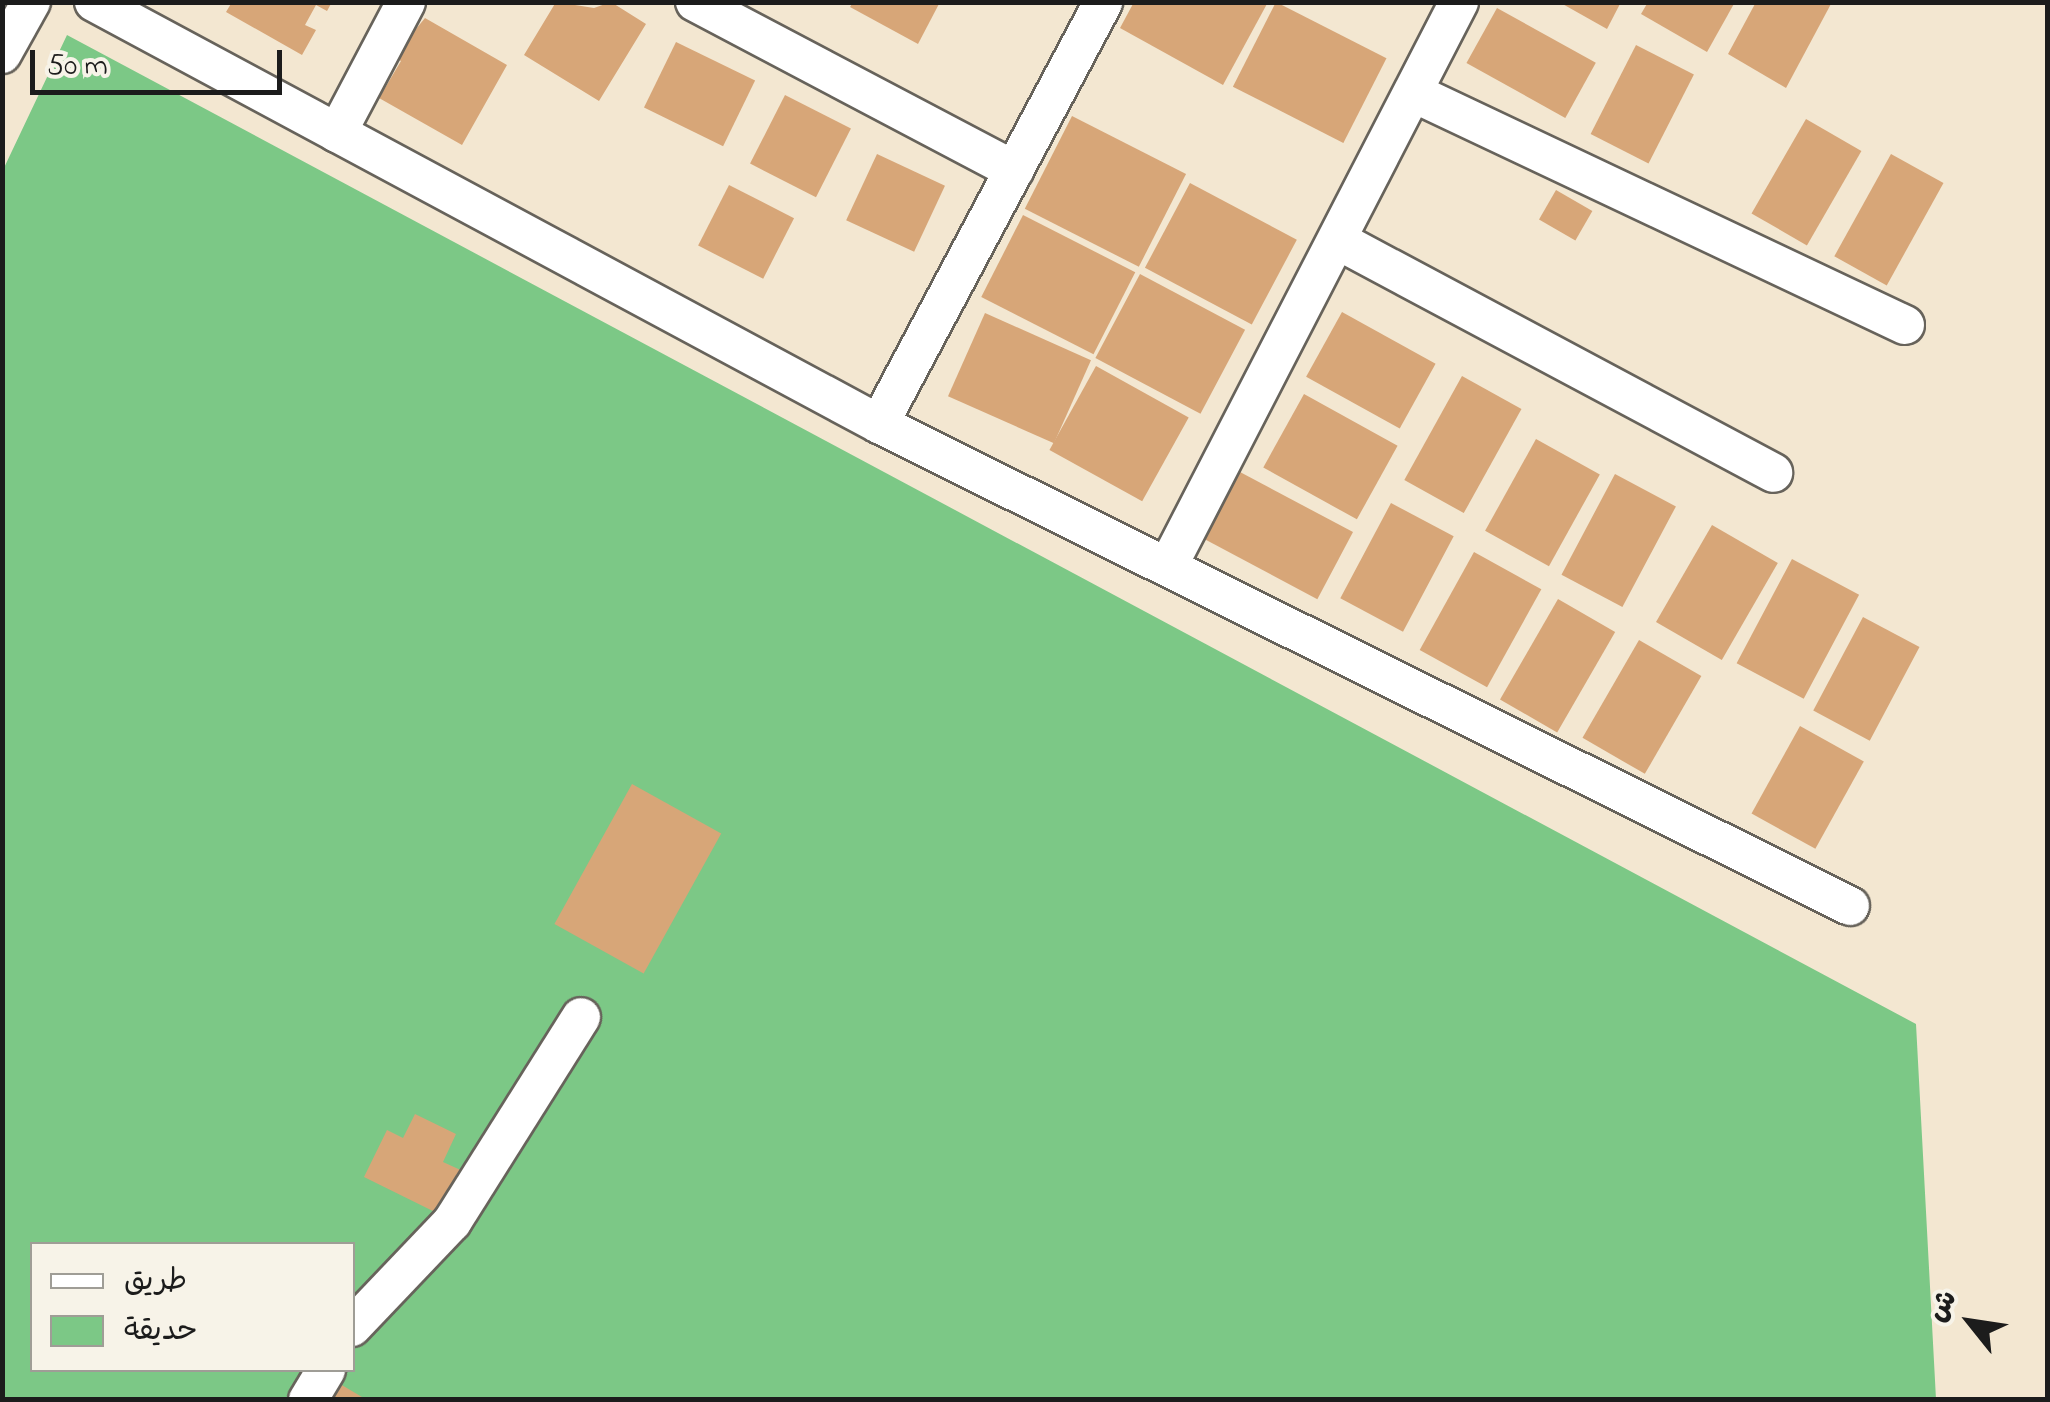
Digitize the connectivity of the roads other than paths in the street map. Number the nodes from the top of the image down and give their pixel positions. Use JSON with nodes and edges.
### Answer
{"nodes":[{"id":1,"x":31,"y":2,"type":"edge"},
{"id":2,"x":94,"y":2,"type":"edge"},
{"id":3,"x":406,"y":2,"type":"edge"},
{"id":4,"x":695,"y":2,"type":"edge"},
{"id":5,"x":1103,"y":2,"type":"edge"},
{"id":6,"x":1459,"y":2,"type":"edge"},
{"id":7,"x":2,"y":54,"type":"edge"},
{"id":8,"x":1414,"y":93,"type":"junction"},
{"id":9,"x":337,"y":132,"type":"junction"},
{"id":10,"x":1014,"y":170,"type":"junction"},
{"id":11,"x":1341,"y":242,"type":"junction"},
{"id":12,"x":1906,"y":325,"type":"dead end"},
{"id":13,"x":879,"y":424,"type":"junction"},
{"id":14,"x":1773,"y":473,"type":"dead end"},
{"id":15,"x":1168,"y":566,"type":"junction"},
{"id":16,"x":1850,"y":906,"type":"dead end"},
{"id":17,"x":581,"y":1018,"type":"dead end"},
{"id":18,"x":355,"y":1324,"type":"edge"},
{"id":19,"x":325,"y":1372,"type":"edge"},
{"id":20,"x":308,"y":1400,"type":"edge"}],
"edges":[{"from":1,"to":7,"type":"street"},
{"from":2,"to":9,"type":"street"},
{"from":3,"to":9,"type":"street"},
{"from":4,"to":10,"type":"street"},
{"from":5,"to":10,"type":"street"},
{"from":6,"to":8,"type":"street"},
{"from":8,"to":11,"type":"street"},
{"from":8,"to":12,"type":"street"},
{"from":9,"to":13,"type":"street"},
{"from":10,"to":13,"type":"street"},
{"from":11,"to":14,"type":"street"},
{"from":11,"to":15,"type":"street"},
{"from":13,"to":15,"type":"street"},
{"from":15,"to":16,"type":"street"},
{"from":17,"to":18,"type":"street"},
{"from":19,"to":20,"type":"street"}]}
